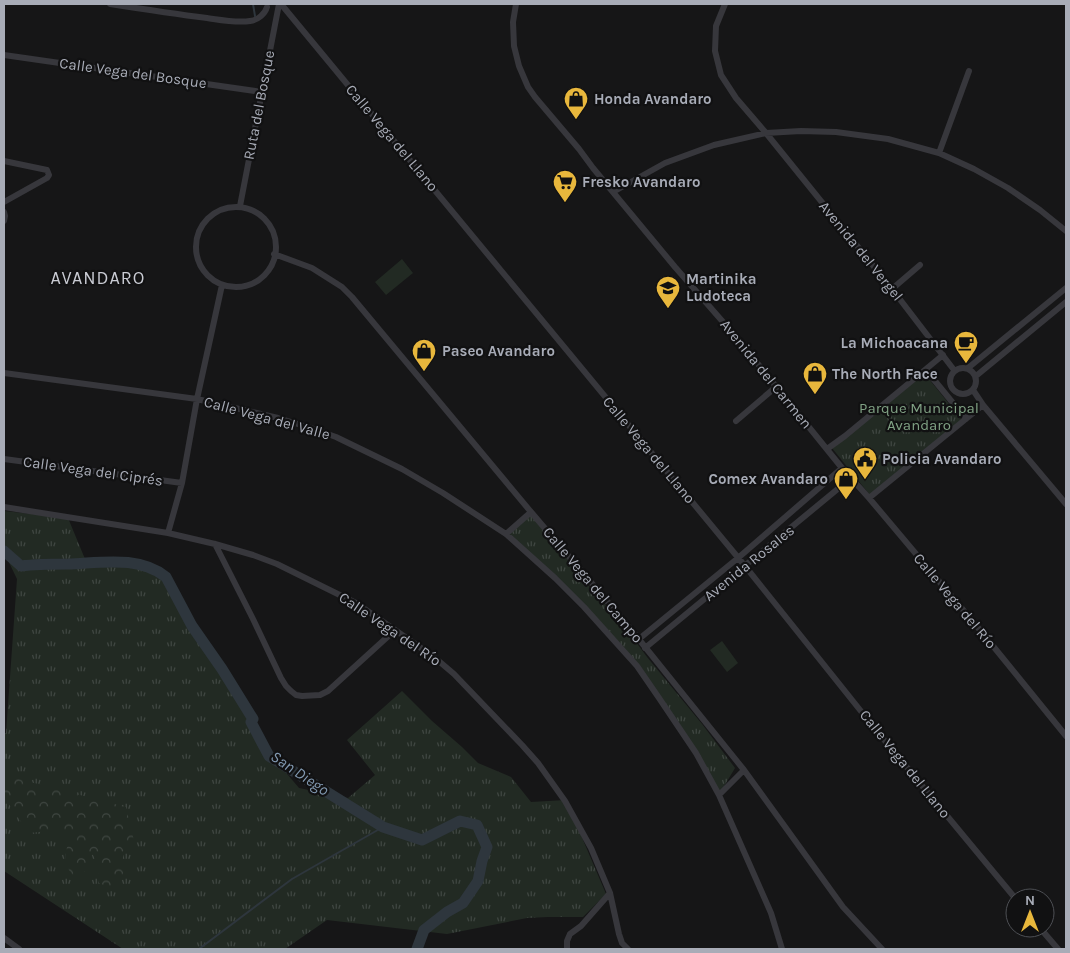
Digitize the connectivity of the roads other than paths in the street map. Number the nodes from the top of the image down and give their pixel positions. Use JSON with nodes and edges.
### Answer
{"nodes":[{"id":1,"x":110,"y":4,"type":"edge"},
{"id":2,"x":280,"y":4,"type":"edge"},
{"id":3,"x":516,"y":4,"type":"edge"},
{"id":4,"x":725,"y":4,"type":"edge"},
{"id":5,"x":267,"y":7,"type":"dead end"},
{"id":6,"x":4,"y":55,"type":"edge"},
{"id":7,"x":969,"y":72,"type":"dead end"},
{"id":8,"x":262,"y":92,"type":"junction"},
{"id":9,"x":766,"y":133,"type":"junction"},
{"id":10,"x":939,"y":153,"type":"junction"},
{"id":11,"x":4,"y":161,"type":"edge"},
{"id":12,"x":613,"y":192,"type":"junction"},
{"id":13,"x":4,"y":202,"type":"edge"},
{"id":14,"x":240,"y":206,"type":"junction"},
{"id":15,"x":4,"y":212,"type":"edge"},
{"id":16,"x":4,"y":221,"type":"edge"},
{"id":17,"x":1066,"y":231,"type":"edge"},
{"id":18,"x":274,"y":254,"type":"junction"},
{"id":19,"x":920,"y":265,"type":"dead end"},
{"id":20,"x":222,"y":285,"type":"junction"},
{"id":21,"x":1066,"y":288,"type":"edge"},
{"id":22,"x":892,"y":289,"type":"junction"},
{"id":23,"x":1066,"y":302,"type":"edge"},
{"id":24,"x":1031,"y":318,"type":"junction"},
{"id":25,"x":1037,"y":325,"type":"junction"},
{"id":26,"x":943,"y":355,"type":"junction"},
{"id":27,"x":968,"y":368,"type":"junction"},
{"id":28,"x":926,"y":370,"type":"junction"},
{"id":29,"x":954,"y":370,"type":"junction"},
{"id":30,"x":4,"y":373,"type":"edge"},
{"id":31,"x":976,"y":376,"type":"junction"},
{"id":32,"x":777,"y":386,"type":"junction"},
{"id":33,"x":952,"y":389,"type":"junction"},
{"id":34,"x":973,"y":390,"type":"junction"},
{"id":35,"x":947,"y":395,"type":"junction"},
{"id":36,"x":197,"y":399,"type":"junction"},
{"id":37,"x":983,"y":405,"type":"junction"},
{"id":38,"x":966,"y":419,"type":"junction"},
{"id":39,"x":736,"y":421,"type":"dead end"},
{"id":40,"x":827,"y":449,"type":"junction"},
{"id":41,"x":4,"y":459,"type":"edge"},
{"id":42,"x":842,"y":468,"type":"junction"},
{"id":43,"x":852,"y":478,"type":"junction"},
{"id":44,"x":182,"y":483,"type":"junction"},
{"id":45,"x":869,"y":498,"type":"junction"},
{"id":46,"x":1066,"y":504,"type":"edge"},
{"id":47,"x":4,"y":507,"type":"edge"},
{"id":48,"x":531,"y":512,"type":"junction"},
{"id":49,"x":168,"y":533,"type":"junction"},
{"id":50,"x":506,"y":534,"type":"junction"},
{"id":51,"x":215,"y":544,"type":"junction"},
{"id":52,"x":738,"y":558,"type":"junction"},
{"id":53,"x":745,"y":566,"type":"junction"},
{"id":54,"x":395,"y":630,"type":"junction"},
{"id":55,"x":639,"y":639,"type":"junction"},
{"id":56,"x":646,"y":648,"type":"junction"},
{"id":57,"x":1066,"y":736,"type":"edge"},
{"id":58,"x":744,"y":770,"type":"junction"},
{"id":59,"x":719,"y":795,"type":"junction"},
{"id":60,"x":1007,"y":888,"type":"edge"},
{"id":61,"x":610,"y":893,"type":"junction"},
{"id":62,"x":4,"y":938,"type":"edge"},
{"id":63,"x":1049,"y":938,"type":"edge"},
{"id":64,"x":19,"y":949,"type":"edge"},
{"id":65,"x":567,"y":949,"type":"edge"},
{"id":66,"x":628,"y":949,"type":"edge"},
{"id":67,"x":782,"y":949,"type":"edge"},
{"id":68,"x":882,"y":949,"type":"edge"},
{"id":69,"x":1058,"y":949,"type":"edge"}],
"edges":[{"from":1,"to":5,"type":"street"},
{"from":2,"to":8,"type":"street","name":"Ruta del Bosque"},
{"from":2,"to":52,"type":"street","name":"Calle Vega del Llano"},
{"from":3,"to":12,"type":"street","name":"Avenida del Carmen"},
{"from":4,"to":9,"type":"street","name":"Avenida del Vergel"},
{"from":6,"to":8,"type":"street","name":"Calle Vega del Bosque"},
{"from":7,"to":10,"type":"street"},
{"from":8,"to":14,"type":"street","name":"Ruta del Bosque"},
{"from":9,"to":10,"type":"street"},
{"from":9,"to":12,"type":"street"},
{"from":9,"to":22,"type":"street","name":"Avenida del Vergel"},
{"from":10,"to":17,"type":"street"},
{"from":11,"to":13,"type":"street"},
{"from":12,"to":32,"type":"street","name":"Avenida del Carmen"},
{"from":14,"to":18,"type":"street"},
{"from":14,"to":20,"type":"street"},
{"from":15,"to":16,"type":"street"},
{"from":18,"to":20,"type":"street"},
{"from":18,"to":48,"type":"street","name":"Calle Vega del Campo"},
{"from":19,"to":22,"type":"street"},
{"from":20,"to":36,"type":"street"},
{"from":21,"to":24,"type":"street"},
{"from":22,"to":26,"type":"street","name":"Avenida del Vergel"},
{"from":23,"to":25,"type":"street"},
{"from":24,"to":25,"type":"street"},
{"from":24,"to":27,"type":"street"},
{"from":25,"to":31,"type":"street"},
{"from":26,"to":28,"type":"street"},
{"from":26,"to":29,"type":"street","name":"Avenida del Vergel"},
{"from":27,"to":29,"type":"street"},
{"from":27,"to":31,"type":"street"},
{"from":28,"to":35,"type":"street"},
{"from":28,"to":40,"type":"street"},
{"from":29,"to":33,"type":"street"},
{"from":30,"to":36,"type":"street","name":"Calle Vega del Valle"},
{"from":31,"to":34,"type":"street"},
{"from":32,"to":39,"type":"street"},
{"from":32,"to":40,"type":"street","name":"Avenida del Carmen"},
{"from":33,"to":34,"type":"street"},
{"from":33,"to":35,"type":"street"},
{"from":34,"to":37,"type":"street"},
{"from":35,"to":38,"type":"street"},
{"from":36,"to":44,"type":"street"},
{"from":36,"to":50,"type":"street","name":"Calle Vega del Valle"},
{"from":37,"to":38,"type":"street"},
{"from":37,"to":46,"type":"street"},
{"from":38,"to":45,"type":"street"},
{"from":40,"to":42,"type":"street","name":"Avenida del Carmen"},
{"from":41,"to":44,"type":"street","name":"Calle Vega del Ciprés"},
{"from":42,"to":43,"type":"street","name":"Calle Vega del Río"},
{"from":42,"to":52,"type":"street","name":"Avenida Rosales"},
{"from":43,"to":45,"type":"street","name":"Calle Vega del Río"},
{"from":43,"to":53,"type":"street","name":"Avenida Rosales"},
{"from":44,"to":49,"type":"street"},
{"from":45,"to":57,"type":"street","name":"Calle Vega del Río"},
{"from":47,"to":49,"type":"street","name":"Calle Vega del Río"},
{"from":48,"to":50,"type":"street"},
{"from":48,"to":55,"type":"street","name":"Calle Vega del Campo"},
{"from":49,"to":51,"type":"street","name":"Calle Vega del Río"},
{"from":50,"to":59,"type":"street","name":"Calle Vega del Campo"},
{"from":51,"to":54,"type":"street","name":"Calle Vega del Río"},
{"from":51,"to":54,"type":"street"},
{"from":52,"to":53,"type":"street","name":"Calle Vega del Llano"},
{"from":52,"to":55,"type":"street","name":"Avenida Rosales"},
{"from":53,"to":56,"type":"street","name":"Avenida Rosales"},
{"from":53,"to":60,"type":"street","name":"Calle Vega del Llano"},
{"from":54,"to":61,"type":"street","name":"Calle Vega del Río"},
{"from":55,"to":56,"type":"street","name":"Calle Vega del Campo"},
{"from":56,"to":58,"type":"street","name":"Calle Vega del Campo"},
{"from":58,"to":59,"type":"street"},
{"from":58,"to":68,"type":"street","name":"Calle Vega del Campo"},
{"from":59,"to":67,"type":"street"},
{"from":61,"to":65,"type":"street"},
{"from":61,"to":66,"type":"street","name":"Calle Vega del Río"},
{"from":62,"to":64,"type":"street"},
{"from":63,"to":69,"type":"street"}]}
